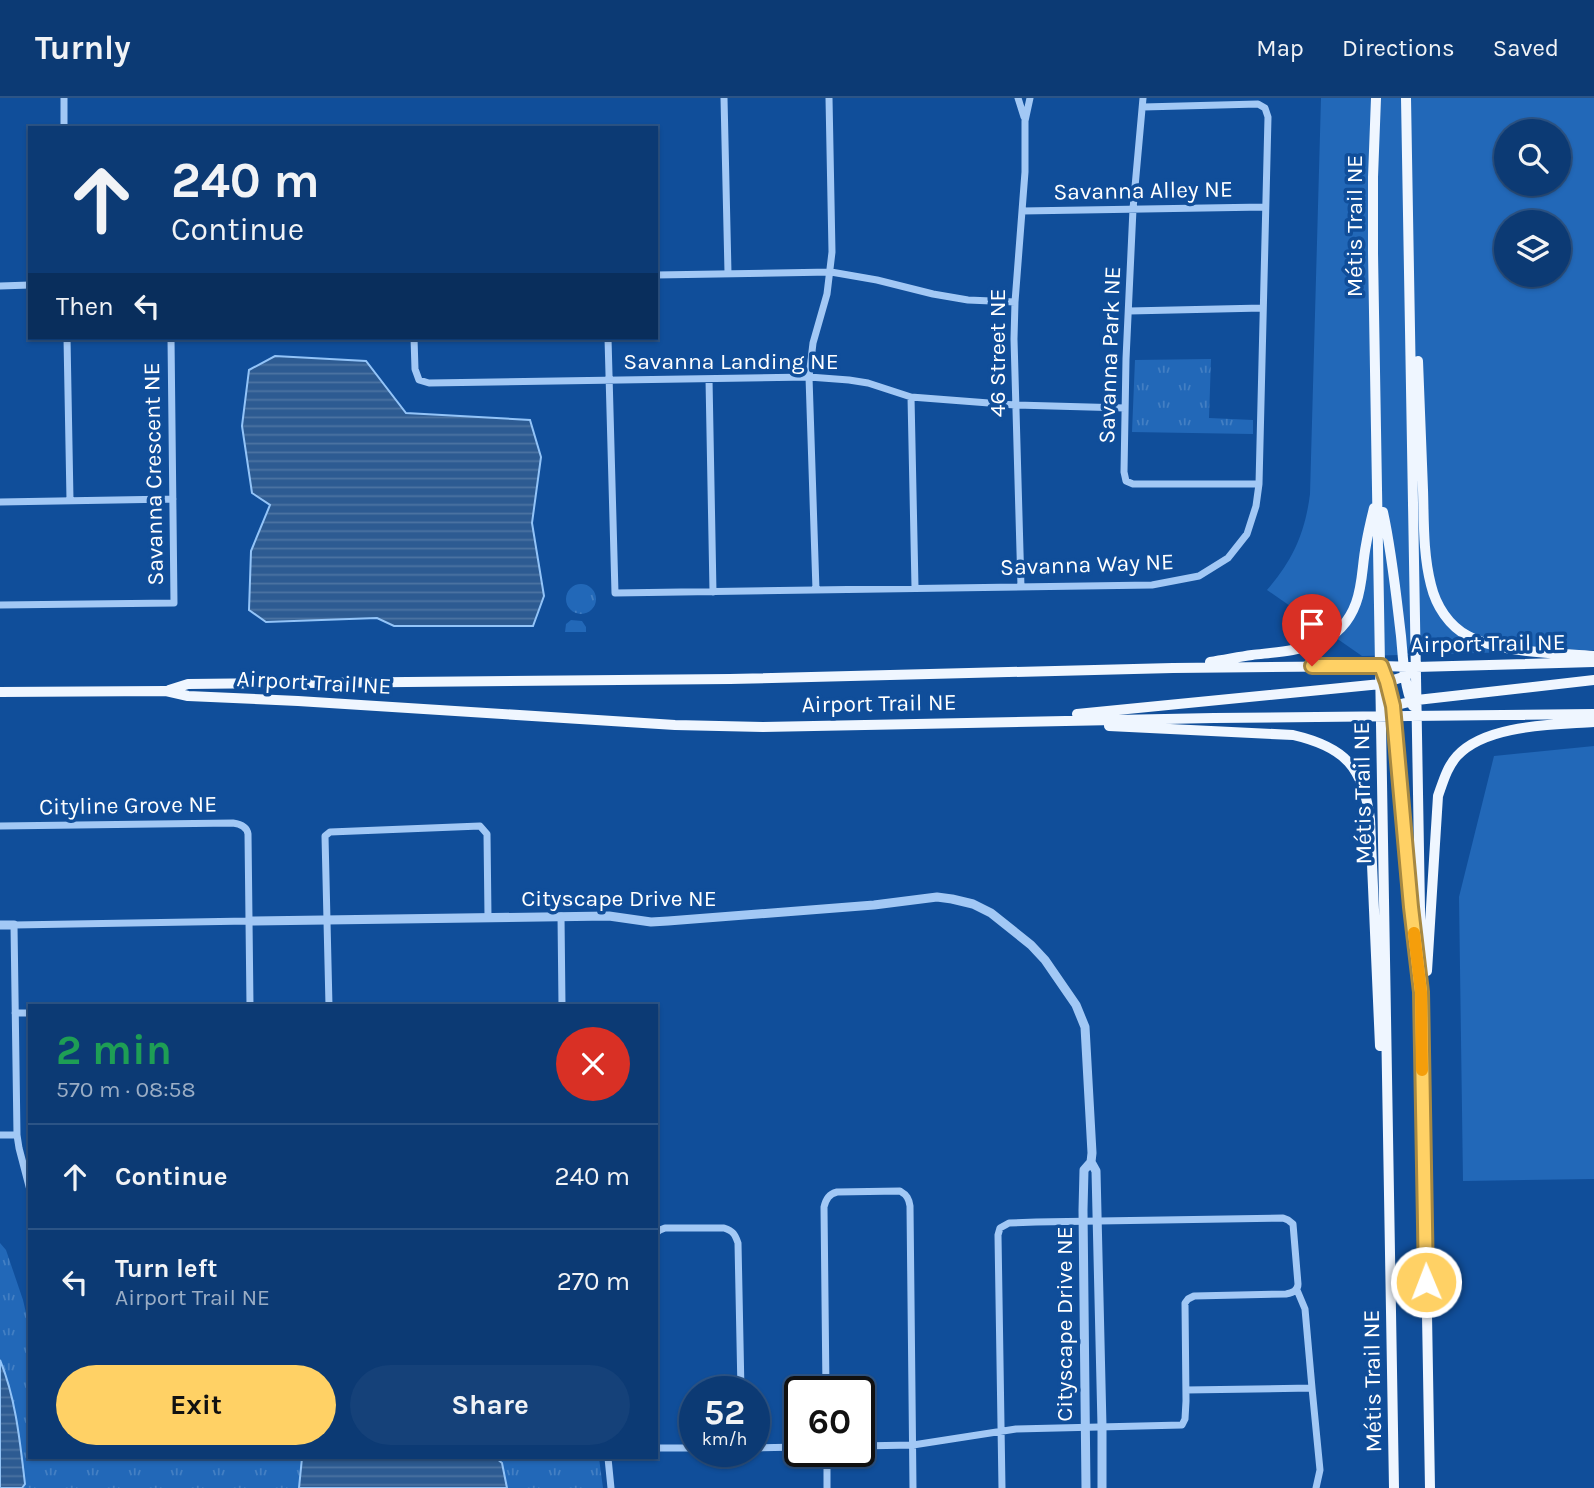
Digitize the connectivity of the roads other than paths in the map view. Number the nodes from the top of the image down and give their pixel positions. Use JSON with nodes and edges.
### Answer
{"nodes":[{"id":1,"x":64,"y":98,"type":"edge"},
{"id":2,"x":724,"y":98,"type":"edge"},
{"id":3,"x":829,"y":98,"type":"edge"},
{"id":4,"x":1018,"y":98,"type":"edge"},
{"id":5,"x":1030,"y":98,"type":"edge"},
{"id":6,"x":1376,"y":98,"type":"edge"},
{"id":7,"x":1406,"y":98,"type":"edge"},
{"id":8,"x":1143,"y":102,"type":"edge"},
{"id":9,"x":1025,"y":121,"type":"junction"},
{"id":10,"x":64,"y":126,"type":"edge"},
{"id":11,"x":1265,"y":207,"type":"junction"},
{"id":12,"x":1133,"y":209,"type":"junction"},
{"id":13,"x":1022,"y":211,"type":"junction"},
{"id":14,"x":1409,"y":246,"type":"junction"},
{"id":15,"x":831,"y":272,"type":"junction"},
{"id":16,"x":728,"y":273,"type":"junction"},
{"id":17,"x":658,"y":275,"type":"edge"},
{"id":18,"x":28,"y":285,"type":"edge"},
{"id":19,"x":0,"y":286,"type":"edge"},
{"id":20,"x":1015,"y":302,"type":"junction"},
{"id":21,"x":1263,"y":308,"type":"junction"},
{"id":22,"x":1129,"y":311,"type":"junction"},
{"id":23,"x":66,"y":340,"type":"edge"},
{"id":24,"x":171,"y":340,"type":"edge"},
{"id":25,"x":414,"y":340,"type":"edge"},
{"id":26,"x":608,"y":340,"type":"edge"},
{"id":27,"x":809,"y":377,"type":"junction"},
{"id":28,"x":709,"y":379,"type":"junction"},
{"id":29,"x":609,"y":380,"type":"junction"},
{"id":30,"x":911,"y":397,"type":"junction"},
{"id":31,"x":1015,"y":405,"type":"junction"},
{"id":32,"x":1125,"y":408,"type":"junction"},
{"id":33,"x":1259,"y":484,"type":"junction"},
{"id":34,"x":1378,"y":488,"type":"junction"},
{"id":35,"x":70,"y":499,"type":"junction"},
{"id":36,"x":173,"y":499,"type":"junction"},
{"id":37,"x":0,"y":502,"type":"edge"},
{"id":38,"x":915,"y":587,"type":"junction"},
{"id":39,"x":1021,"y":587,"type":"junction"},
{"id":40,"x":816,"y":590,"type":"junction"},
{"id":41,"x":713,"y":592,"type":"junction"},
{"id":42,"x":0,"y":605,"type":"edge"},
{"id":43,"x":1594,"y":656,"type":"edge"},
{"id":44,"x":1594,"y":662,"type":"edge"},
{"id":45,"x":1381,"y":666,"type":"junction"},
{"id":46,"x":1173,"y":668,"type":"junction"},
{"id":47,"x":1409,"y":670,"type":"junction"},
{"id":48,"x":1594,"y":680,"type":"edge"},
{"id":49,"x":1384,"y":683,"type":"junction"},
{"id":50,"x":166,"y":691,"type":"junction"},
{"id":51,"x":0,"y":692,"type":"edge"},
{"id":52,"x":1413,"y":700,"type":"junction"},
{"id":53,"x":1394,"y":710,"type":"junction"},
{"id":54,"x":1594,"y":714,"type":"edge"},
{"id":55,"x":1382,"y":715,"type":"junction"},
{"id":56,"x":1417,"y":716,"type":"junction"},
{"id":57,"x":1001,"y":721,"type":"junction"},
{"id":58,"x":1594,"y":722,"type":"edge"},
{"id":59,"x":0,"y":826,"type":"edge"},
{"id":60,"x":561,"y":916,"type":"junction"},
{"id":61,"x":488,"y":917,"type":"junction"},
{"id":62,"x":328,"y":920,"type":"junction"},
{"id":63,"x":249,"y":921,"type":"junction"},
{"id":64,"x":0,"y":925,"type":"edge"},
{"id":65,"x":14,"y":925,"type":"junction"},
{"id":66,"x":1421,"y":992,"type":"junction"},
{"id":67,"x":250,"y":1004,"type":"edge"},
{"id":68,"x":329,"y":1004,"type":"edge"},
{"id":69,"x":562,"y":1004,"type":"edge"},
{"id":70,"x":15,"y":1013,"type":"junction"},
{"id":71,"x":28,"y":1013,"type":"edge"},
{"id":72,"x":1422,"y":1065,"type":"junction"},
{"id":73,"x":0,"y":1135,"type":"edge"},
{"id":74,"x":18,"y":1135,"type":"junction"},
{"id":75,"x":1091,"y":1162,"type":"junction"},
{"id":76,"x":1389,"y":1179,"type":"junction"},
{"id":77,"x":28,"y":1183,"type":"edge"},
{"id":78,"x":1097,"y":1220,"type":"junction"},
{"id":79,"x":1083,"y":1221,"type":"junction"},
{"id":80,"x":658,"y":1232,"type":"edge"},
{"id":81,"x":1297,"y":1290,"type":"junction"},
{"id":82,"x":741,"y":1376,"type":"edge"},
{"id":83,"x":826,"y":1376,"type":"edge"},
{"id":84,"x":1312,"y":1388,"type":"junction"},
{"id":85,"x":1186,"y":1390,"type":"junction"},
{"id":86,"x":1084,"y":1426,"type":"junction"},
{"id":87,"x":1102,"y":1426,"type":"junction"},
{"id":88,"x":1000,"y":1431,"type":"junction"},
{"id":89,"x":913,"y":1445,"type":"junction"},
{"id":90,"x":875,"y":1446,"type":"edge"},
{"id":91,"x":658,"y":1448,"type":"edge"},
{"id":92,"x":679,"y":1448,"type":"edge"},
{"id":93,"x":608,"y":1459,"type":"edge"},
{"id":94,"x":827,"y":1467,"type":"edge"},
{"id":95,"x":611,"y":1488,"type":"edge"},
{"id":96,"x":827,"y":1488,"type":"edge"},
{"id":97,"x":913,"y":1488,"type":"edge"},
{"id":98,"x":1002,"y":1488,"type":"edge"},
{"id":99,"x":1086,"y":1488,"type":"edge"},
{"id":100,"x":1102,"y":1488,"type":"edge"},
{"id":101,"x":1316,"y":1488,"type":"edge"},
{"id":102,"x":1394,"y":1488,"type":"edge"},
{"id":103,"x":1430,"y":1488,"type":"edge"}],
"edges":[{"from":1,"to":10,"type":"street"},
{"from":2,"to":16,"type":"street"},
{"from":3,"to":15,"type":"street"},
{"from":4,"to":9,"type":"street","name":"46 Street NE"},
{"from":5,"to":9,"type":"street","name":"46 Street NE"},
{"from":6,"to":34,"type":"main road","name":"Métis Trail NE"},
{"from":7,"to":14,"type":"main road"},
{"from":8,"to":11,"type":"street","name":"Savanna Way NE"},
{"from":8,"to":12,"type":"street","name":"Savanna Park NE"},
{"from":9,"to":13,"type":"street","name":"46 Street NE"},
{"from":11,"to":12,"type":"street","name":"Savanna Alley NE"},
{"from":11,"to":21,"type":"street","name":"Savanna Way NE"},
{"from":12,"to":13,"type":"street","name":"Savanna Alley NE"},
{"from":12,"to":22,"type":"street","name":"Savanna Park NE"},
{"from":13,"to":20,"type":"street","name":"46 Street NE"},
{"from":14,"to":43,"type":"main road"},
{"from":14,"to":47,"type":"main road"},
{"from":15,"to":16,"type":"street"},
{"from":15,"to":20,"type":"street"},
{"from":15,"to":27,"type":"street"},
{"from":16,"to":17,"type":"street"},
{"from":18,"to":19,"type":"street"},
{"from":20,"to":31,"type":"street","name":"46 Street NE"},
{"from":21,"to":22,"type":"street"},
{"from":21,"to":33,"type":"street","name":"Savanna Way NE"},
{"from":22,"to":32,"type":"street","name":"Savanna Park NE"},
{"from":23,"to":35,"type":"street"},
{"from":24,"to":36,"type":"street","name":"Savanna Crescent NE"},
{"from":25,"to":29,"type":"street","name":"Savanna Landing NE"},
{"from":26,"to":29,"type":"street","name":"Savanna Way NE"},
{"from":27,"to":28,"type":"street","name":"Savanna Landing NE"},
{"from":27,"to":30,"type":"street","name":"Savanna Landing NE"},
{"from":27,"to":40,"type":"street"},
{"from":28,"to":29,"type":"street","name":"Savanna Landing NE"},
{"from":28,"to":41,"type":"street"},
{"from":29,"to":41,"type":"street","name":"Savanna Way NE"},
{"from":30,"to":31,"type":"street","name":"Savanna Landing NE"},
{"from":30,"to":38,"type":"street"},
{"from":31,"to":32,"type":"street","name":"Savanna Landing NE"},
{"from":31,"to":39,"type":"street","name":"46 Street NE"},
{"from":32,"to":33,"type":"street","name":"Savanna Park NE"},
{"from":33,"to":39,"type":"street","name":"Savanna Way NE"},
{"from":34,"to":45,"type":"main road","name":"Métis Trail NE"},
{"from":34,"to":46,"type":"main road"},
{"from":34,"to":47,"type":"main road"},
{"from":35,"to":36,"type":"street"},
{"from":35,"to":37,"type":"street"},
{"from":36,"to":42,"type":"street","name":"Savanna Crescent NE"},
{"from":38,"to":39,"type":"street","name":"Savanna Way NE"},
{"from":38,"to":40,"type":"street","name":"Savanna Way NE"},
{"from":40,"to":41,"type":"street","name":"Savanna Way NE"},
{"from":44,"to":47,"type":"main road","name":"Airport Trail NE"},
{"from":45,"to":46,"type":"main road","name":"Airport Trail NE"},
{"from":45,"to":47,"type":"main road","name":"Airport Trail NE"},
{"from":45,"to":49,"type":"main road","name":"Métis Trail NE"},
{"from":46,"to":50,"type":"main road","name":"Airport Trail NE"},
{"from":47,"to":49,"type":"main road"},
{"from":47,"to":52,"type":"main road"},
{"from":48,"to":52,"type":"main road"},
{"from":49,"to":53,"type":"main road"},
{"from":49,"to":55,"type":"main road","name":"Métis Trail NE"},
{"from":49,"to":57,"type":"main road"},
{"from":50,"to":51,"type":"main road","name":"Airport Trail NE"},
{"from":50,"to":57,"type":"main road","name":"Airport Trail NE"},
{"from":52,"to":53,"type":"main road"},
{"from":52,"to":56,"type":"main road"},
{"from":53,"to":55,"type":"main road","name":"Airport Trail NE"},
{"from":53,"to":56,"type":"main road","name":"Airport Trail NE"},
{"from":53,"to":66,"type":"main road"},
{"from":54,"to":56,"type":"main road","name":"Airport Trail NE"},
{"from":55,"to":57,"type":"main road","name":"Airport Trail NE"},
{"from":55,"to":76,"type":"main road","name":"Métis Trail NE"},
{"from":56,"to":66,"type":"main road"},
{"from":57,"to":76,"type":"main road"},
{"from":58,"to":72,"type":"main road"},
{"from":59,"to":63,"type":"street","name":"Cityline Grove NE"},
{"from":60,"to":61,"type":"street","name":"Cityscape Drive NE"},
{"from":60,"to":69,"type":"street"},
{"from":60,"to":75,"type":"street","name":"Cityscape Drive NE"},
{"from":61,"to":62,"type":"street","name":"Cityscape Drive NE"},
{"from":61,"to":62,"type":"street"},
{"from":62,"to":63,"type":"street","name":"Cityscape Drive NE"},
{"from":62,"to":68,"type":"street"},
{"from":63,"to":65,"type":"street","name":"Cityscape Drive NE"},
{"from":63,"to":67,"type":"street","name":"Cityline Grove NE"},
{"from":64,"to":65,"type":"street","name":"Cityscape Drive NE"},
{"from":65,"to":70,"type":"street"},
{"from":66,"to":72,"type":"main road"},
{"from":70,"to":71,"type":"street"},
{"from":70,"to":74,"type":"street"},
{"from":72,"to":103,"type":"main road"},
{"from":73,"to":74,"type":"street"},
{"from":74,"to":77,"type":"street"},
{"from":75,"to":78,"type":"street","name":"Cityscape Drive NE"},
{"from":75,"to":79,"type":"street","name":"Cityscape Drive NE"},
{"from":76,"to":102,"type":"main road","name":"Métis Trail NE"},
{"from":78,"to":79,"type":"street"},
{"from":78,"to":81,"type":"street"},
{"from":78,"to":87,"type":"street","name":"Cityscape Drive NE"},
{"from":79,"to":86,"type":"street","name":"Cityscape Drive NE"},
{"from":79,"to":88,"type":"street"},
{"from":80,"to":82,"type":"street"},
{"from":81,"to":84,"type":"street"},
{"from":81,"to":85,"type":"street"},
{"from":83,"to":89,"type":"street"},
{"from":84,"to":85,"type":"street"},
{"from":84,"to":101,"type":"street"},
{"from":85,"to":87,"type":"street"},
{"from":86,"to":87,"type":"street"},
{"from":86,"to":88,"type":"street"},
{"from":86,"to":99,"type":"street","name":"Cityscape Drive NE"},
{"from":87,"to":100,"type":"street","name":"Cityscape Drive NE"},
{"from":88,"to":89,"type":"street"},
{"from":88,"to":98,"type":"street"},
{"from":89,"to":90,"type":"street"},
{"from":89,"to":97,"type":"street"},
{"from":91,"to":92,"type":"street"},
{"from":93,"to":95,"type":"street"},
{"from":94,"to":96,"type":"street"}]}
